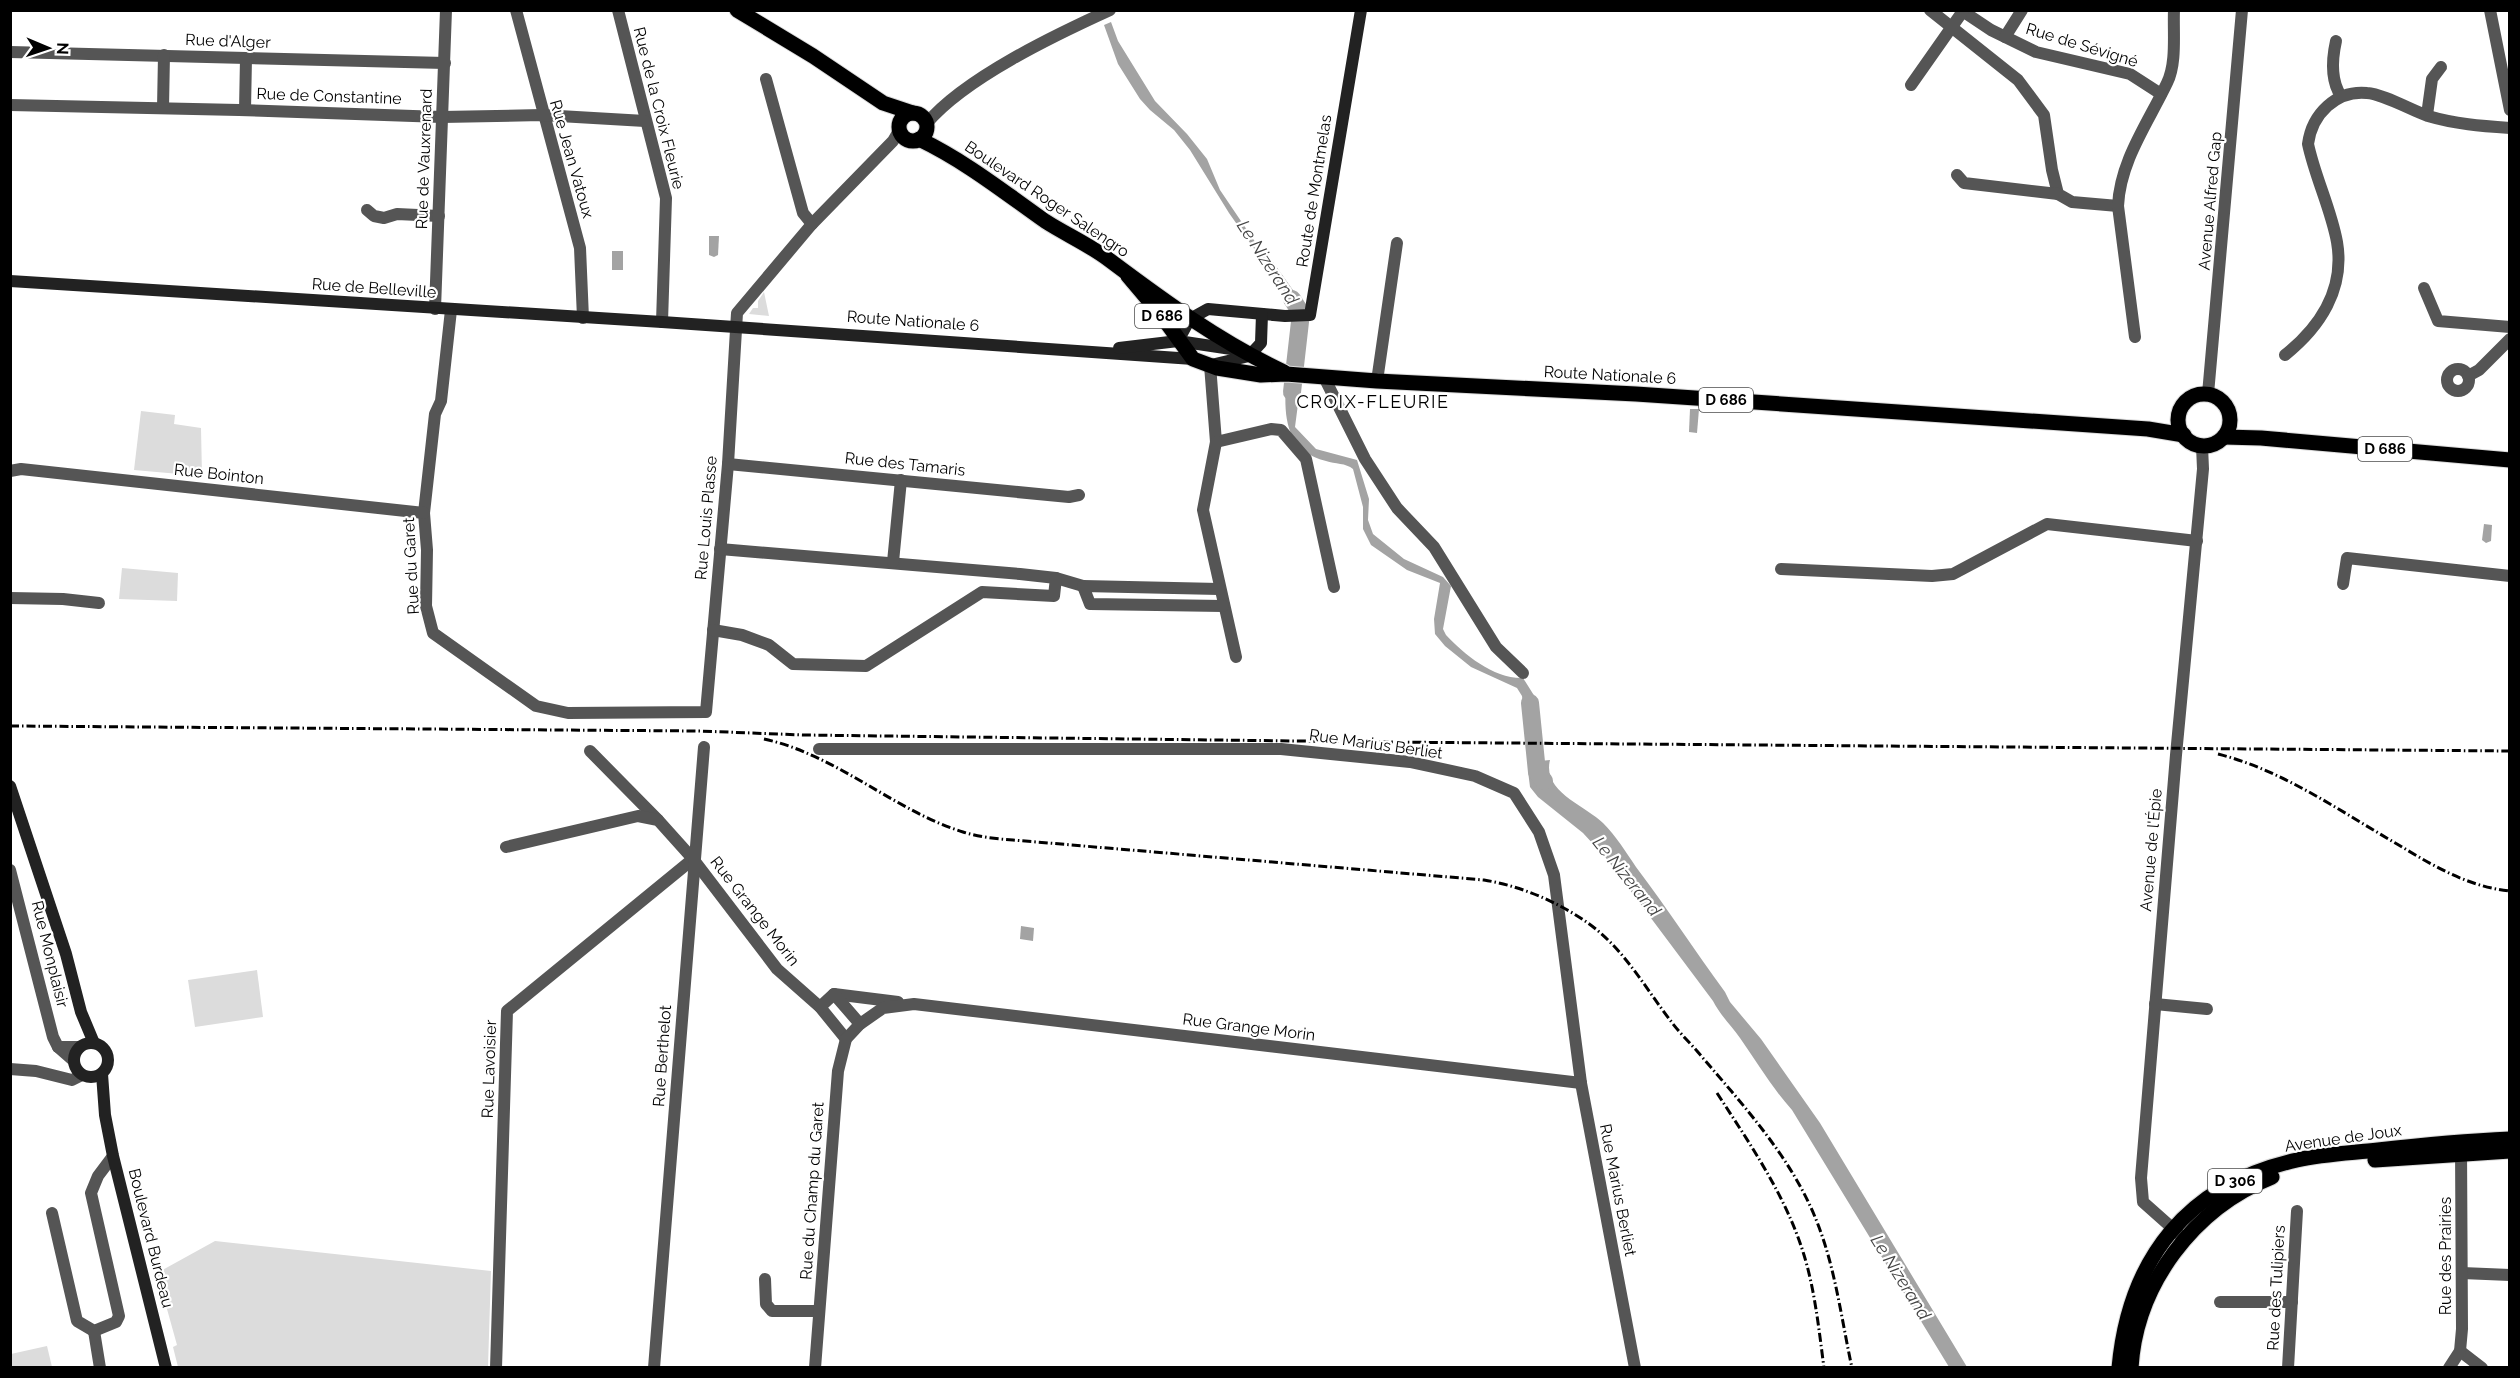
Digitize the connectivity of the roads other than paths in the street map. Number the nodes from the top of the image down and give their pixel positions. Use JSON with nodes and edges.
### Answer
{"nodes":[{"id":1,"x":446,"y":10,"type":"edge"},
{"id":2,"x":516,"y":10,"type":"edge"},
{"id":3,"x":618,"y":10,"type":"edge"},
{"id":4,"x":737,"y":10,"type":"edge"},
{"id":5,"x":1110,"y":10,"type":"edge"},
{"id":6,"x":1361,"y":10,"type":"edge"},
{"id":7,"x":1930,"y":10,"type":"edge"},
{"id":8,"x":2022,"y":10,"type":"edge"},
{"id":9,"x":2174,"y":10,"type":"edge"},
{"id":10,"x":2242,"y":10,"type":"edge"},
{"id":11,"x":2490,"y":10,"type":"edge"},
{"id":12,"x":1962,"y":11,"type":"edge"},
{"id":13,"x":1952,"y":27,"type":"junction"},
{"id":14,"x":2005,"y":37,"type":"junction"},
{"id":15,"x":2336,"y":41,"type":"dead end"},
{"id":16,"x":10,"y":52,"type":"edge"},
{"id":17,"x":164,"y":56,"type":"junction"},
{"id":18,"x":246,"y":58,"type":"junction"},
{"id":19,"x":445,"y":63,"type":"junction"},
{"id":20,"x":2441,"y":67,"type":"dead end"},
{"id":21,"x":766,"y":79,"type":"dead end"},
{"id":22,"x":1911,"y":85,"type":"dead end"},
{"id":23,"x":2161,"y":93,"type":"junction"},
{"id":24,"x":2341,"y":96,"type":"junction"},
{"id":25,"x":10,"y":105,"type":"edge"},
{"id":26,"x":163,"y":108,"type":"junction"},
{"id":27,"x":245,"y":110,"type":"junction"},
{"id":28,"x":2510,"y":110,"type":"edge"},
{"id":29,"x":542,"y":115,"type":"junction"},
{"id":30,"x":2427,"y":115,"type":"junction"},
{"id":31,"x":442,"y":117,"type":"junction"},
{"id":32,"x":645,"y":121,"type":"junction"},
{"id":33,"x":911,"y":128,"type":"junction"},
{"id":34,"x":2510,"y":128,"type":"edge"},
{"id":35,"x":1958,"y":175,"type":"dead end"},
{"id":36,"x":2058,"y":194,"type":"junction"},
{"id":37,"x":2118,"y":206,"type":"junction"},
{"id":38,"x":367,"y":210,"type":"dead end"},
{"id":39,"x":439,"y":216,"type":"junction"},
{"id":40,"x":812,"y":224,"type":"junction"},
{"id":41,"x":1397,"y":243,"type":"dead end"},
{"id":42,"x":1128,"y":276,"type":"junction"},
{"id":43,"x":10,"y":281,"type":"edge"},
{"id":44,"x":2424,"y":288,"type":"dead end"},
{"id":45,"x":435,"y":309,"type":"junction"},
{"id":46,"x":451,"y":310,"type":"junction"},
{"id":47,"x":1262,"y":314,"type":"junction"},
{"id":48,"x":583,"y":318,"type":"junction"},
{"id":49,"x":1190,"y":319,"type":"junction"},
{"id":50,"x":662,"y":322,"type":"junction"},
{"id":51,"x":735,"y":327,"type":"junction"},
{"id":52,"x":2510,"y":327,"type":"edge"},
{"id":53,"x":2134,"y":337,"type":"dead end"},
{"id":54,"x":2510,"y":339,"type":"edge"},
{"id":55,"x":1178,"y":341,"type":"junction"},
{"id":56,"x":1088,"y":352,"type":"junction"},
{"id":57,"x":1244,"y":353,"type":"junction"},
{"id":58,"x":2285,"y":355,"type":"dead end"},
{"id":59,"x":1193,"y":359,"type":"junction"},
{"id":60,"x":1210,"y":365,"type":"junction"},
{"id":61,"x":1286,"y":374,"type":"junction"},
{"id":62,"x":2468,"y":376,"type":"dead end"},
{"id":63,"x":1324,"y":377,"type":"junction"},
{"id":64,"x":1377,"y":381,"type":"junction"},
{"id":65,"x":2208,"y":394,"type":"junction"},
{"id":66,"x":2179,"y":415,"type":"junction"},
{"id":67,"x":2230,"y":423,"type":"junction"},
{"id":68,"x":2148,"y":429,"type":"junction"},
{"id":69,"x":2184,"y":435,"type":"junction"},
{"id":70,"x":2224,"y":438,"type":"junction"},
{"id":71,"x":2260,"y":438,"type":"junction"},
{"id":72,"x":1216,"y":442,"type":"junction"},
{"id":73,"x":2202,"y":446,"type":"junction"},
{"id":74,"x":2510,"y":460,"type":"edge"},
{"id":75,"x":728,"y":464,"type":"junction"},
{"id":76,"x":10,"y":471,"type":"edge"},
{"id":77,"x":901,"y":480,"type":"junction"},
{"id":78,"x":1079,"y":495,"type":"dead end"},
{"id":79,"x":424,"y":513,"type":"junction"},
{"id":80,"x":2197,"y":542,"type":"junction"},
{"id":81,"x":720,"y":549,"type":"junction"},
{"id":82,"x":893,"y":562,"type":"junction"},
{"id":83,"x":1781,"y":569,"type":"dead end"},
{"id":84,"x":2510,"y":576,"type":"edge"},
{"id":85,"x":1056,"y":578,"type":"junction"},
{"id":86,"x":2343,"y":584,"type":"dead end"},
{"id":87,"x":1083,"y":586,"type":"junction"},
{"id":88,"x":1334,"y":587,"type":"dead end"},
{"id":89,"x":1219,"y":589,"type":"junction"},
{"id":90,"x":10,"y":598,"type":"edge"},
{"id":91,"x":99,"y":603,"type":"dead end"},
{"id":92,"x":1223,"y":606,"type":"junction"},
{"id":93,"x":713,"y":630,"type":"junction"},
{"id":94,"x":1236,"y":657,"type":"dead end"},
{"id":95,"x":1523,"y":673,"type":"dead end"},
{"id":96,"x":706,"y":712,"type":"joint"},
{"id":97,"x":704,"y":747,"type":"dead end"},
{"id":98,"x":819,"y":749,"type":"dead end"},
{"id":99,"x":590,"y":751,"type":"dead end"},
{"id":100,"x":10,"y":786,"type":"edge"},
{"id":101,"x":658,"y":820,"type":"junction"},
{"id":102,"x":506,"y":847,"type":"dead end"},
{"id":103,"x":693,"y":859,"type":"junction"},
{"id":104,"x":10,"y":870,"type":"edge"},
{"id":105,"x":834,"y":994,"type":"junction"},
{"id":106,"x":914,"y":1004,"type":"junction"},
{"id":107,"x":2155,"y":1004,"type":"junction"},
{"id":108,"x":820,"y":1007,"type":"junction"},
{"id":109,"x":2207,"y":1009,"type":"dead end"},
{"id":110,"x":860,"y":1024,"type":"junction"},
{"id":111,"x":846,"y":1039,"type":"junction"},
{"id":112,"x":86,"y":1045,"type":"junction"},
{"id":113,"x":58,"y":1047,"type":"junction"},
{"id":114,"x":10,"y":1069,"type":"edge"},
{"id":115,"x":80,"y":1070,"type":"junction"},
{"id":116,"x":102,"y":1074,"type":"junction"},
{"id":117,"x":1581,"y":1083,"type":"junction"},
{"id":118,"x":105,"y":1115,"type":"junction"},
{"id":119,"x":2510,"y":1139,"type":"edge"},
{"id":120,"x":2461,"y":1148,"type":"junction"},
{"id":121,"x":2510,"y":1151,"type":"edge"},
{"id":122,"x":114,"y":1156,"type":"junction"},
{"id":123,"x":2297,"y":1211,"type":"dead end"},
{"id":124,"x":52,"y":1213,"type":"dead end"},
{"id":125,"x":2179,"y":1234,"type":"junction"},
{"id":126,"x":2462,"y":1273,"type":"junction"},
{"id":127,"x":2510,"y":1275,"type":"edge"},
{"id":128,"x":765,"y":1279,"type":"dead end"},
{"id":129,"x":2220,"y":1302,"type":"dead end"},
{"id":130,"x":2292,"y":1302,"type":"junction"},
{"id":131,"x":819,"y":1311,"type":"junction"},
{"id":132,"x":94,"y":1331,"type":"junction"},
{"id":133,"x":2460,"y":1352,"type":"junction"},
{"id":134,"x":100,"y":1368,"type":"edge"},
{"id":135,"x":166,"y":1368,"type":"edge"},
{"id":136,"x":496,"y":1368,"type":"edge"},
{"id":137,"x":654,"y":1368,"type":"edge"},
{"id":138,"x":815,"y":1368,"type":"edge"},
{"id":139,"x":1635,"y":1368,"type":"edge"},
{"id":140,"x":2119,"y":1368,"type":"edge"},
{"id":141,"x":2131,"y":1368,"type":"edge"},
{"id":142,"x":2288,"y":1368,"type":"edge"},
{"id":143,"x":2449,"y":1368,"type":"edge"},
{"id":144,"x":2482,"y":1368,"type":"edge"}],
"edges":[{"from":1,"to":19,"type":"street","name":"Rue de Vauxrenard"},
{"from":2,"to":29,"type":"street","name":"Rue Jean Vatoux"},
{"from":3,"to":32,"type":"street","name":"Rue de la Croix Fleurie"},
{"from":4,"to":33,"type":"main road","name":"Boulevard Roger Salengro"},
{"from":5,"to":33,"type":"street"},
{"from":6,"to":47,"type":"main road","name":"Route de Montmelas"},
{"from":7,"to":13,"type":"street"},
{"from":8,"to":14,"type":"street"},
{"from":9,"to":23,"type":"street"},
{"from":10,"to":65,"type":"street","name":"Avenue Alfred Gap"},
{"from":11,"to":28,"type":"street"},
{"from":12,"to":13,"type":"street"},
{"from":12,"to":14,"type":"street","name":"Rue de Sévigné"},
{"from":13,"to":22,"type":"street"},
{"from":13,"to":36,"type":"street"},
{"from":14,"to":23,"type":"street","name":"Rue de Sévigné"},
{"from":15,"to":24,"type":"street"},
{"from":16,"to":17,"type":"street","name":"Rue d'Alger"},
{"from":17,"to":18,"type":"street","name":"Rue d'Alger"},
{"from":17,"to":26,"type":"street"},
{"from":18,"to":19,"type":"street","name":"Rue d'Alger"},
{"from":18,"to":27,"type":"street"},
{"from":19,"to":31,"type":"street","name":"Rue de Vauxrenard"},
{"from":20,"to":30,"type":"street"},
{"from":21,"to":40,"type":"street"},
{"from":23,"to":37,"type":"street"},
{"from":24,"to":30,"type":"street"},
{"from":24,"to":58,"type":"street"},
{"from":25,"to":26,"type":"street","name":"Rue de Constantine"},
{"from":26,"to":27,"type":"street","name":"Rue de Constantine"},
{"from":27,"to":31,"type":"street","name":"Rue de Constantine"},
{"from":29,"to":31,"type":"street","name":"Rue de Constantine"},
{"from":29,"to":32,"type":"street","name":"Rue de Constantine"},
{"from":29,"to":48,"type":"street","name":"Rue Jean Vatoux"},
{"from":30,"to":34,"type":"street"},
{"from":31,"to":39,"type":"street","name":"Rue de Vauxrenard"},
{"from":32,"to":50,"type":"street","name":"Rue de la Croix Fleurie"},
{"from":33,"to":40,"type":"street"},
{"from":33,"to":42,"type":"main road","name":"Boulevard Roger Salengro"},
{"from":35,"to":36,"type":"street"},
{"from":36,"to":37,"type":"street"},
{"from":37,"to":53,"type":"street"},
{"from":38,"to":39,"type":"street"},
{"from":39,"to":45,"type":"street","name":"Rue de Vauxrenard"},
{"from":40,"to":51,"type":"street"},
{"from":41,"to":64,"type":"street"},
{"from":42,"to":49,"type":"main road","name":"Boulevard Roger Salengro"},
{"from":42,"to":55,"type":"main road","name":"Boulevard Roger Salengro","number":"D 686"},
{"from":43,"to":45,"type":"main road","name":"Rue de Belleville","number":"D 686"},
{"from":44,"to":52,"type":"street"},
{"from":45,"to":46,"type":"main road","name":"Rue de Belleville","number":"D 686"},
{"from":46,"to":48,"type":"main road","name":"Rue de Belleville","number":"D 686"},
{"from":46,"to":79,"type":"street","name":"Rue du Garet"},
{"from":47,"to":49,"type":"main road","name":"Route de Montmelas"},
{"from":47,"to":57,"type":"main road"},
{"from":48,"to":50,"type":"main road","name":"Rue de Belleville","number":"D 686"},
{"from":49,"to":55,"type":"main road"},
{"from":49,"to":57,"type":"main road","name":"Boulevard Roger Salengro"},
{"from":50,"to":51,"type":"main road","name":"Rue de Belleville","number":"D 686"},
{"from":51,"to":56,"type":"main road","name":"Route Nationale 6","number":"D 686"},
{"from":51,"to":75,"type":"street","name":"Rue Louis Plasse"},
{"from":54,"to":62,"type":"street"},
{"from":55,"to":56,"type":"main road","name":"Route Nationale 6","number":"D 686"},
{"from":55,"to":57,"type":"main road","name":"Route Nationale 6","number":"D 686"},
{"from":55,"to":59,"type":"main road","name":"Boulevard Roger Salengro","number":"D 686"},
{"from":56,"to":59,"type":"main road","name":"Route Nationale 6","number":"D 686"},
{"from":57,"to":60,"type":"main road"},
{"from":57,"to":61,"type":"main road","name":"Route Nationale 6","number":"D 686"},
{"from":59,"to":60,"type":"main road","name":"Route Nationale 6","number":"D 686"},
{"from":60,"to":61,"type":"main road","name":"Route Nationale 6","number":"D 686"},
{"from":60,"to":72,"type":"street"},
{"from":61,"to":63,"type":"main road","name":"Route Nationale 6","number":"D 686"},
{"from":63,"to":64,"type":"main road","name":"Route Nationale 6","number":"D 686"},
{"from":63,"to":95,"type":"street"},
{"from":64,"to":68,"type":"main road","name":"Route Nationale 6","number":"D 686"},
{"from":65,"to":66,"type":"main road"},
{"from":65,"to":67,"type":"main road"},
{"from":66,"to":68,"type":"main road","name":"Route Nationale 6"},
{"from":66,"to":69,"type":"main road"},
{"from":67,"to":70,"type":"main road"},
{"from":67,"to":71,"type":"main road","number":"D 686"},
{"from":68,"to":69,"type":"main road","name":"Route Nationale 6","number":"D 686"},
{"from":69,"to":73,"type":"main road"},
{"from":70,"to":71,"type":"main road","number":"D 686"},
{"from":70,"to":73,"type":"main road"},
{"from":71,"to":74,"type":"main road","number":"D 686"},
{"from":72,"to":88,"type":"street"},
{"from":72,"to":89,"type":"street"},
{"from":73,"to":80,"type":"street","name":"Avenue de l'Épie"},
{"from":75,"to":77,"type":"street","name":"Rue des Tamaris"},
{"from":75,"to":81,"type":"street","name":"Rue Louis Plasse"},
{"from":76,"to":79,"type":"street","name":"Rue Bointon"},
{"from":77,"to":78,"type":"street","name":"Rue des Tamaris"},
{"from":77,"to":82,"type":"street"},
{"from":79,"to":96,"type":"street","name":"Rue du Garet"},
{"from":80,"to":83,"type":"street"},
{"from":80,"to":107,"type":"street","name":"Avenue de l'Épie"},
{"from":81,"to":82,"type":"street"},
{"from":81,"to":93,"type":"street","name":"Rue Louis Plasse"},
{"from":82,"to":85,"type":"street"},
{"from":84,"to":86,"type":"street"},
{"from":85,"to":87,"type":"street"},
{"from":85,"to":93,"type":"street"},
{"from":87,"to":89,"type":"street"},
{"from":87,"to":92,"type":"street"},
{"from":89,"to":92,"type":"street"},
{"from":90,"to":91,"type":"street"},
{"from":92,"to":94,"type":"street"},
{"from":93,"to":96,"type":"street","name":"Rue Louis Plasse"},
{"from":97,"to":103,"type":"street","name":"Rue Berthelot"},
{"from":98,"to":117,"type":"street","name":"Rue Marius Berliet"},
{"from":99,"to":101,"type":"street","name":"Rue Grange Morin"},
{"from":100,"to":112,"type":"main road","name":"Boulevard Burdeau"},
{"from":101,"to":102,"type":"street"},
{"from":101,"to":103,"type":"street","name":"Rue Grange Morin"},
{"from":103,"to":108,"type":"street","name":"Rue Grange Morin"},
{"from":103,"to":136,"type":"street","name":"Rue Lavoisier"},
{"from":103,"to":137,"type":"street","name":"Rue Berthelot"},
{"from":104,"to":113,"type":"street","name":"Rue Monplaisir"},
{"from":105,"to":106,"type":"street","name":"Rue Grange Morin"},
{"from":105,"to":108,"type":"street"},
{"from":105,"to":110,"type":"street"},
{"from":106,"to":110,"type":"street","name":"Rue Grange Morin"},
{"from":106,"to":117,"type":"street","name":"Rue Grange Morin"},
{"from":107,"to":109,"type":"street"},
{"from":107,"to":125,"type":"street","name":"Avenue de l'Épie"},
{"from":108,"to":111,"type":"street","name":"Rue Grange Morin"},
{"from":110,"to":111,"type":"street","name":"Rue du Champ du Garet"},
{"from":111,"to":131,"type":"street","name":"Rue du Champ du Garet"},
{"from":112,"to":113,"type":"street"},
{"from":112,"to":115,"type":"main road"},
{"from":112,"to":116,"type":"main road","name":"Boulevard Burdeau"},
{"from":113,"to":115,"type":"street"},
{"from":114,"to":115,"type":"street"},
{"from":115,"to":116,"type":"main road"},
{"from":115,"to":118,"type":"main road","name":"Boulevard Burdeau"},
{"from":116,"to":118,"type":"main road","name":"Boulevard Burdeau"},
{"from":117,"to":139,"type":"street","name":"Rue Marius Berliet"},
{"from":118,"to":122,"type":"main road","name":"Boulevard Burdeau"},
{"from":119,"to":120,"type":"main road","name":"Avenue de Joux","number":"D 306"},
{"from":120,"to":121,"type":"main road","name":"Avenue de Joux","number":"D 306"},
{"from":120,"to":125,"type":"main road","name":"Avenue de Joux","number":"D 306"},
{"from":120,"to":126,"type":"street","name":"Rue des Prairies"},
{"from":122,"to":132,"type":"street"},
{"from":122,"to":135,"type":"main road","name":"Boulevard Burdeau"},
{"from":123,"to":130,"type":"street","name":"Rue des Tulipiers"},
{"from":124,"to":132,"type":"street"},
{"from":125,"to":140,"type":"main road","name":"Avenue de Joux","number":"D 306"},
{"from":125,"to":141,"type":"main road","name":"Avenue de Joux","number":"D 306"},
{"from":126,"to":127,"type":"street"},
{"from":126,"to":133,"type":"street","name":"Rue des Prairies"},
{"from":128,"to":131,"type":"street"},
{"from":129,"to":130,"type":"street"},
{"from":130,"to":142,"type":"street","name":"Rue des Tulipiers"},
{"from":131,"to":138,"type":"street","name":"Rue du Champ du Garet"},
{"from":132,"to":134,"type":"street"},
{"from":133,"to":143,"type":"street"},
{"from":133,"to":144,"type":"street"}]}
